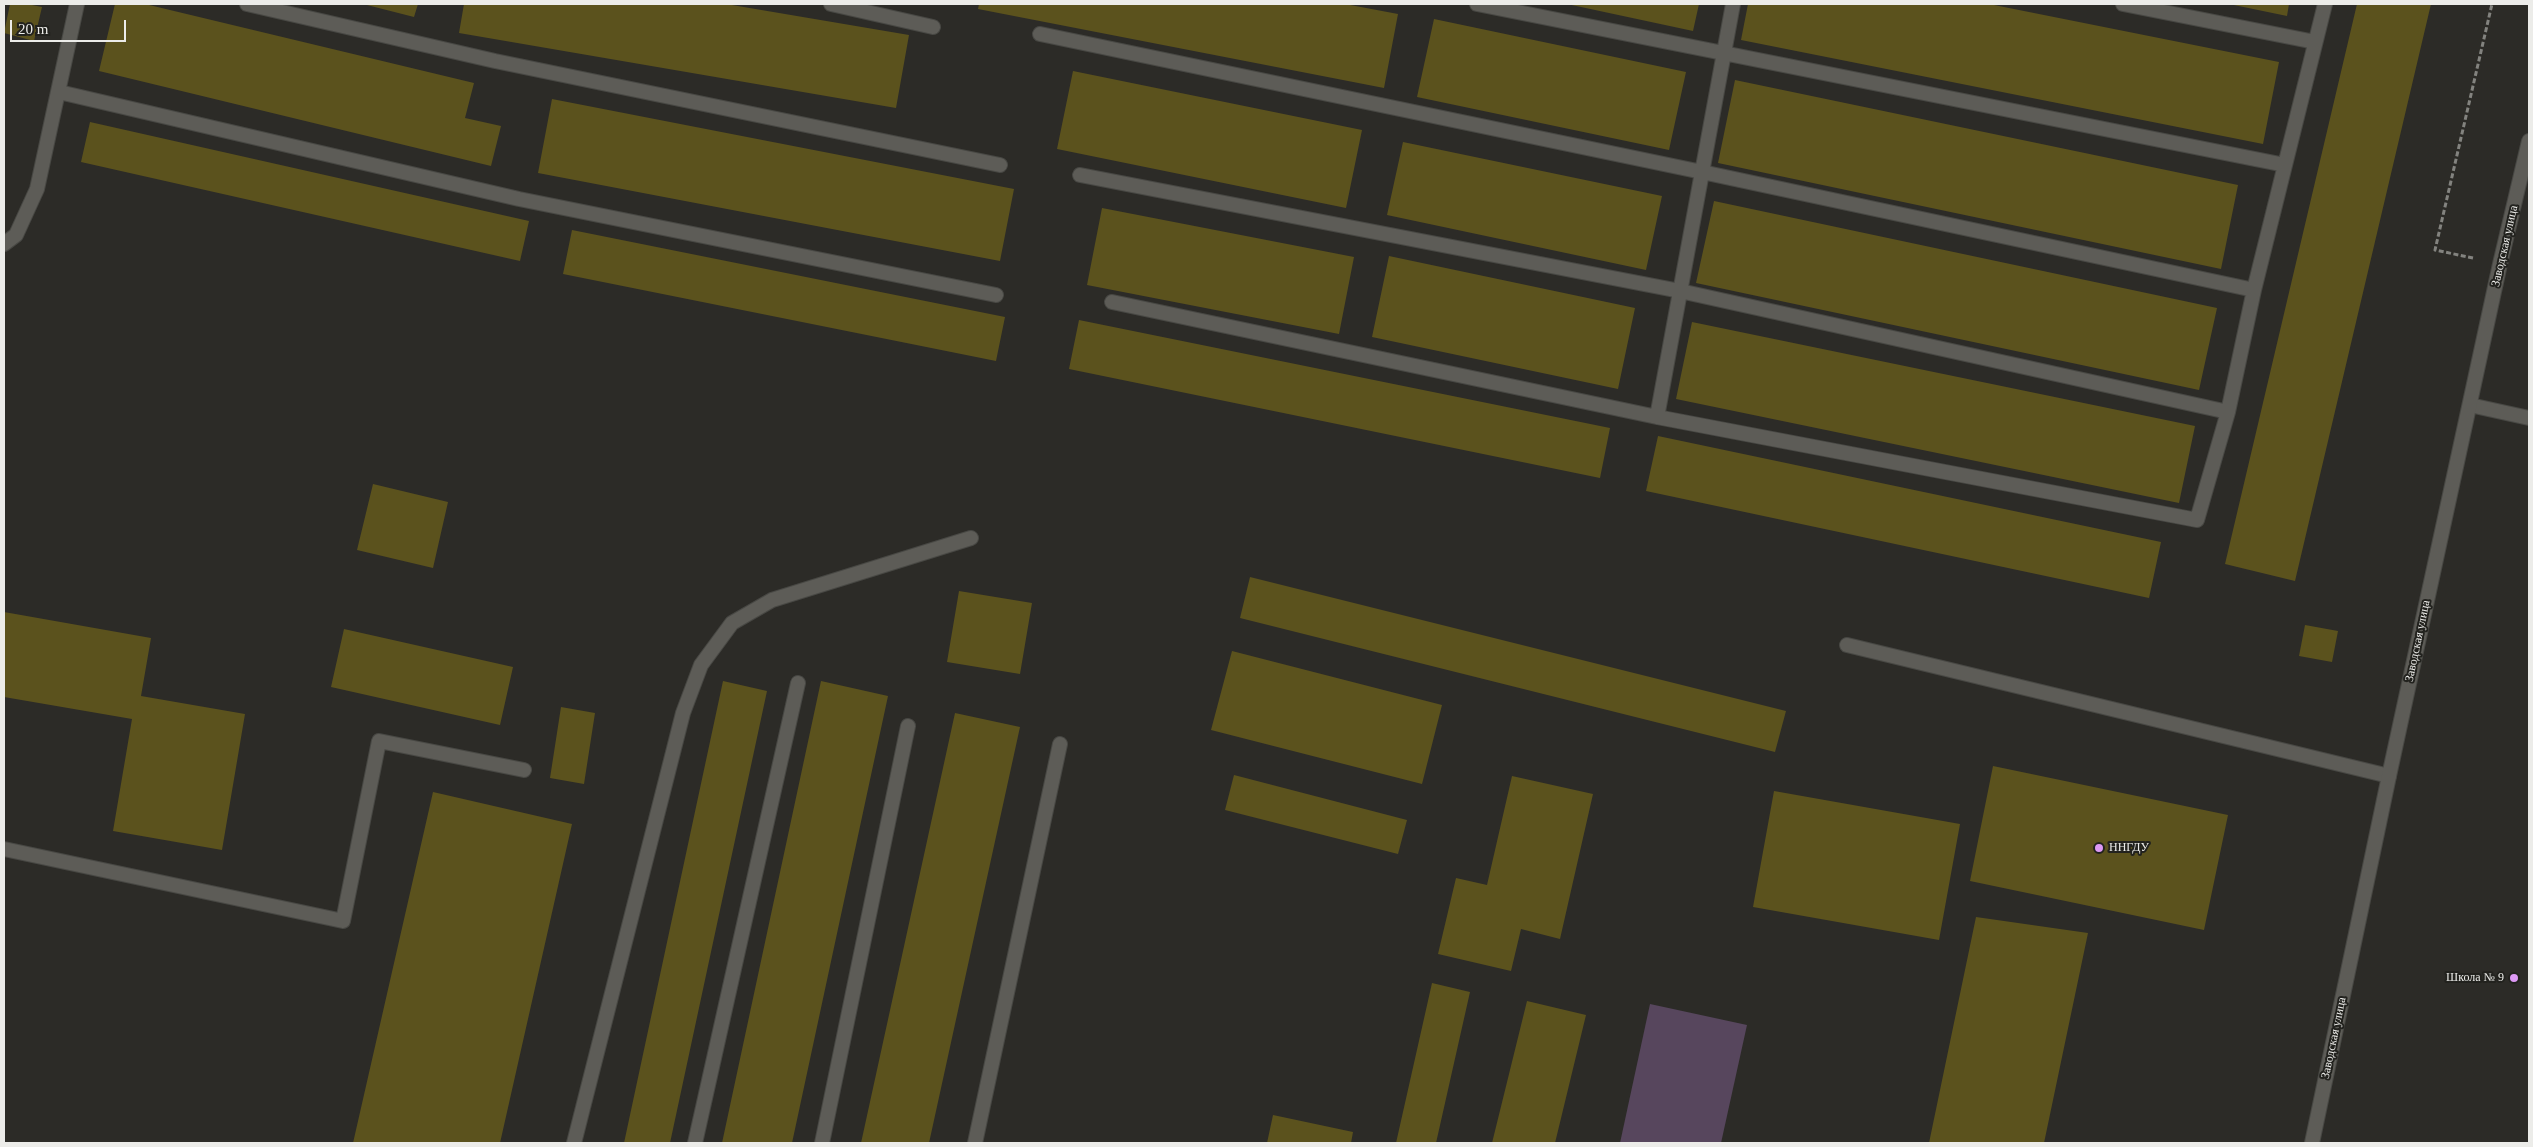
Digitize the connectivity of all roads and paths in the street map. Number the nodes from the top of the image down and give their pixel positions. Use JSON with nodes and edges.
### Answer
{"nodes":[{"id":1,"x":77,"y":4,"type":"edge"},
{"id":2,"x":247,"y":4,"type":"edge"},
{"id":3,"x":831,"y":4,"type":"edge"},
{"id":4,"x":1477,"y":4,"type":"edge"},
{"id":5,"x":1732,"y":4,"type":"edge"},
{"id":6,"x":2123,"y":4,"type":"edge"},
{"id":7,"x":2325,"y":4,"type":"edge"},
{"id":8,"x":2492,"y":4,"type":"edge"},
{"id":9,"x":933,"y":27,"type":"dead end"},
{"id":10,"x":1040,"y":34,"type":"dead end"},
{"id":11,"x":2315,"y":42,"type":"junction"},
{"id":12,"x":1724,"y":52,"type":"junction"},
{"id":13,"x":59,"y":92,"type":"junction"},
{"id":14,"x":2529,"y":141,"type":"edge"},
{"id":15,"x":1000,"y":165,"type":"dead end"},
{"id":16,"x":2285,"y":165,"type":"junction"},
{"id":17,"x":1702,"y":172,"type":"junction"},
{"id":18,"x":1080,"y":175,"type":"dead end"},
{"id":19,"x":2525,"y":178,"type":"edge"},
{"id":20,"x":4,"y":244,"type":"edge"},
{"id":21,"x":2435,"y":250,"type":"dead end"},
{"id":22,"x":2254,"y":290,"type":"junction"},
{"id":23,"x":1680,"y":291,"type":"junction"},
{"id":24,"x":996,"y":295,"type":"dead end"},
{"id":25,"x":1112,"y":302,"type":"dead end"},
{"id":26,"x":2470,"y":405,"type":"junction"},
{"id":27,"x":2228,"y":412,"type":"junction"},
{"id":28,"x":1657,"y":417,"type":"junction"},
{"id":29,"x":2529,"y":418,"type":"edge"},
{"id":30,"x":971,"y":538,"type":"dead end"},
{"id":31,"x":1846,"y":645,"type":"dead end"},
{"id":32,"x":798,"y":683,"type":"dead end"},
{"id":33,"x":908,"y":726,"type":"dead end"},
{"id":34,"x":1060,"y":744,"type":"dead end"},
{"id":35,"x":524,"y":770,"type":"dead end"},
{"id":36,"x":2388,"y":776,"type":"junction"},
{"id":37,"x":4,"y":849,"type":"edge"},
{"id":38,"x":574,"y":1143,"type":"edge"},
{"id":39,"x":695,"y":1143,"type":"edge"},
{"id":40,"x":822,"y":1143,"type":"edge"},
{"id":41,"x":974,"y":1143,"type":"edge"},
{"id":42,"x":2312,"y":1143,"type":"edge"}],
"edges":[{"from":1,"to":13,"type":"street"},
{"from":2,"to":15,"type":"street"},
{"from":3,"to":9,"type":"street"},
{"from":4,"to":12,"type":"street"},
{"from":5,"to":12,"type":"street"},
{"from":6,"to":11,"type":"street"},
{"from":7,"to":11,"type":"street"},
{"from":8,"to":21,"type":"path"},
{"from":10,"to":17,"type":"street"},
{"from":11,"to":16,"type":"street"},
{"from":12,"to":16,"type":"street"},
{"from":12,"to":17,"type":"street"},
{"from":13,"to":20,"type":"street"},
{"from":13,"to":24,"type":"street"},
{"from":14,"to":19,"type":"street","name":"Заводская улица"},
{"from":16,"to":22,"type":"street"},
{"from":17,"to":22,"type":"street"},
{"from":17,"to":23,"type":"street"},
{"from":18,"to":23,"type":"street"},
{"from":19,"to":26,"type":"street","name":"Заводская улица"},
{"from":22,"to":27,"type":"street"},
{"from":23,"to":27,"type":"street"},
{"from":23,"to":28,"type":"street"},
{"from":25,"to":28,"type":"street"},
{"from":26,"to":29,"type":"street"},
{"from":26,"to":36,"type":"street","name":"Заводская улица"},
{"from":27,"to":28,"type":"street"},
{"from":30,"to":38,"type":"street"},
{"from":31,"to":36,"type":"street"},
{"from":32,"to":39,"type":"street"},
{"from":33,"to":40,"type":"street"},
{"from":34,"to":41,"type":"street"},
{"from":35,"to":37,"type":"street"},
{"from":36,"to":42,"type":"street","name":"Заводская улица"}]}
